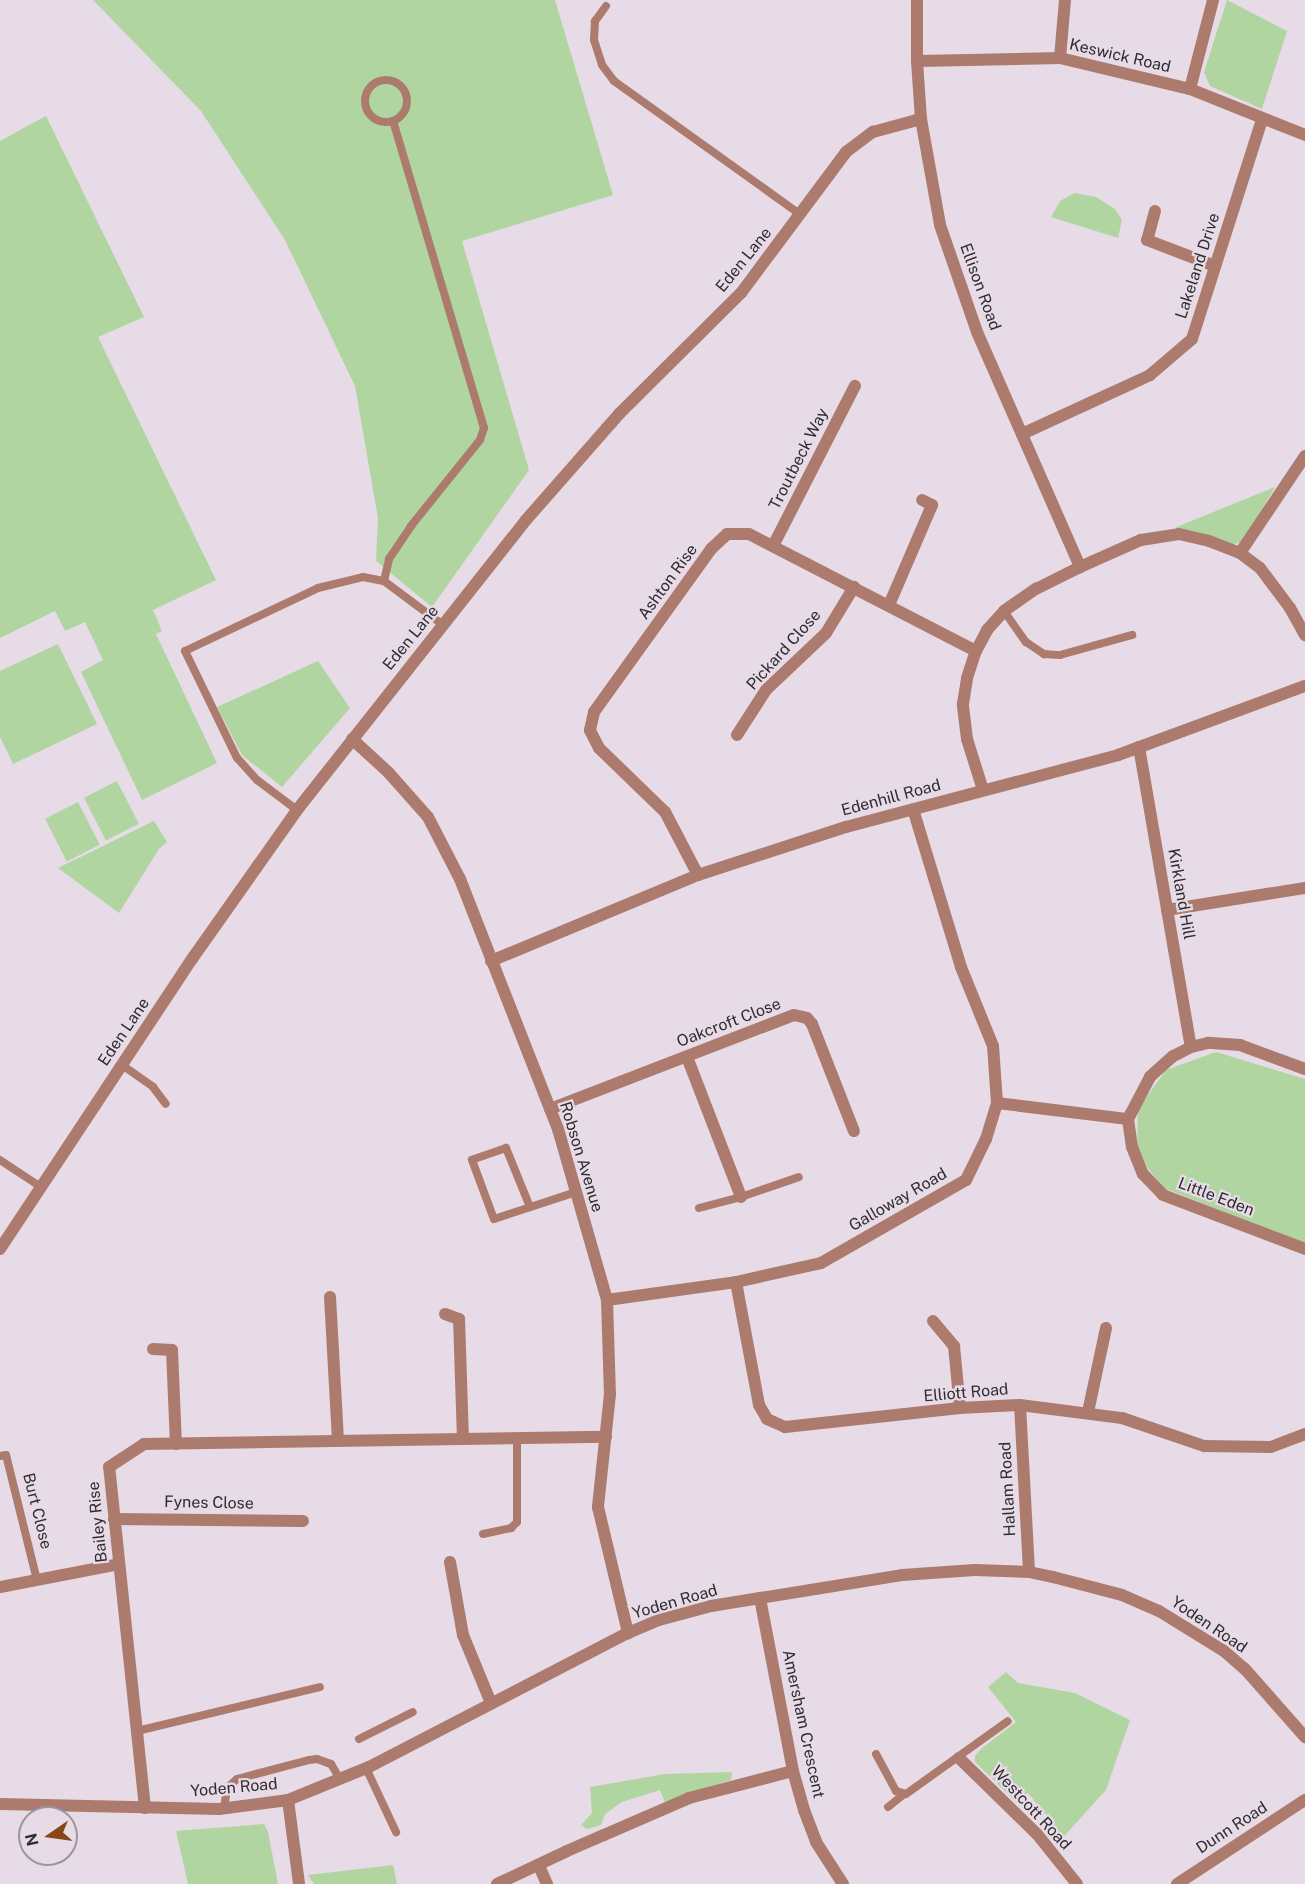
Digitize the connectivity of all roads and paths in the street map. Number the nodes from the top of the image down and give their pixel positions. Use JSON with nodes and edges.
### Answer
{"nodes":[{"id":1,"x":917,"y":0,"type":"edge"},
{"id":2,"x":1065,"y":0,"type":"edge"},
{"id":3,"x":1214,"y":0,"type":"edge"},
{"id":4,"x":606,"y":6,"type":"dead end"},
{"id":5,"x":1060,"y":58,"type":"junction"},
{"id":6,"x":917,"y":61,"type":"junction"},
{"id":7,"x":1190,"y":89,"type":"junction"},
{"id":8,"x":921,"y":119,"type":"junction"},
{"id":9,"x":1262,"y":119,"type":"junction"},
{"id":10,"x":393,"y":121,"type":"junction"},
{"id":11,"x":1305,"y":135,"type":"edge"},
{"id":12,"x":1155,"y":211,"type":"dead end"},
{"id":13,"x":801,"y":215,"type":"junction"},
{"id":14,"x":1215,"y":266,"type":"junction"},
{"id":15,"x":855,"y":387,"type":"dead end"},
{"id":16,"x":1022,"y":434,"type":"junction"},
{"id":17,"x":1305,"y":456,"type":"edge"},
{"id":18,"x":922,"y":500,"type":"dead end"},
{"id":19,"x":773,"y":546,"type":"junction"},
{"id":20,"x":1240,"y":553,"type":"junction"},
{"id":21,"x":1080,"y":567,"type":"junction"},
{"id":22,"x":384,"y":581,"type":"junction"},
{"id":23,"x":854,"y":587,"type":"junction"},
{"id":24,"x":889,"y":605,"type":"junction"},
{"id":25,"x":1004,"y":611,"type":"junction"},
{"id":26,"x":443,"y":625,"type":"junction"},
{"id":27,"x":1132,"y":635,"type":"dead end"},
{"id":28,"x":1305,"y":635,"type":"edge"},
{"id":29,"x":976,"y":651,"type":"junction"},
{"id":30,"x":1305,"y":686,"type":"edge"},
{"id":31,"x":737,"y":735,"type":"dead end"},
{"id":32,"x":352,"y":739,"type":"junction"},
{"id":33,"x":1139,"y":747,"type":"junction"},
{"id":34,"x":983,"y":790,"type":"junction"},
{"id":35,"x":913,"y":809,"type":"junction"},
{"id":36,"x":297,"y":810,"type":"junction"},
{"id":37,"x":698,"y":875,"type":"junction"},
{"id":38,"x":1305,"y":888,"type":"edge"},
{"id":39,"x":1167,"y":910,"type":"junction"},
{"id":40,"x":491,"y":961,"type":"junction"},
{"id":41,"x":1191,"y":1047,"type":"junction"},
{"id":42,"x":687,"y":1057,"type":"junction"},
{"id":43,"x":122,"y":1065,"type":"junction"},
{"id":44,"x":1305,"y":1069,"type":"edge"},
{"id":45,"x":997,"y":1103,"type":"junction"},
{"id":46,"x":166,"y":1104,"type":"dead end"},
{"id":47,"x":550,"y":1109,"type":"junction"},
{"id":48,"x":1128,"y":1119,"type":"junction"},
{"id":49,"x":854,"y":1131,"type":"dead end"},
{"id":50,"x":0,"y":1160,"type":"edge"},
{"id":51,"x":799,"y":1177,"type":"dead end"},
{"id":52,"x":41,"y":1187,"type":"junction"},
{"id":53,"x":576,"y":1192,"type":"junction"},
{"id":54,"x":741,"y":1197,"type":"junction"},
{"id":55,"x":530,"y":1207,"type":"junction"},
{"id":56,"x":699,"y":1208,"type":"dead end"},
{"id":57,"x":0,"y":1249,"type":"edge"},
{"id":58,"x":1305,"y":1249,"type":"edge"},
{"id":59,"x":736,"y":1282,"type":"junction"},
{"id":60,"x":330,"y":1297,"type":"dead end"},
{"id":61,"x":607,"y":1300,"type":"junction"},
{"id":62,"x":445,"y":1314,"type":"dead end"},
{"id":63,"x":933,"y":1321,"type":"dead end"},
{"id":64,"x":1106,"y":1328,"type":"dead end"},
{"id":65,"x":153,"y":1349,"type":"dead end"},
{"id":66,"x":1020,"y":1405,"type":"junction"},
{"id":67,"x":960,"y":1408,"type":"junction"},
{"id":68,"x":1088,"y":1412,"type":"junction"},
{"id":69,"x":1305,"y":1434,"type":"edge"},
{"id":70,"x":606,"y":1437,"type":"junction"},
{"id":71,"x":517,"y":1438,"type":"junction"},
{"id":72,"x":463,"y":1439,"type":"junction"},
{"id":73,"x":338,"y":1441,"type":"junction"},
{"id":74,"x":176,"y":1444,"type":"junction"},
{"id":75,"x":0,"y":1456,"type":"edge"},
{"id":76,"x":114,"y":1519,"type":"junction"},
{"id":77,"x":303,"y":1521,"type":"dead end"},
{"id":78,"x":483,"y":1534,"type":"dead end"},
{"id":79,"x":450,"y":1562,"type":"dead end"},
{"id":80,"x":119,"y":1564,"type":"junction"},
{"id":81,"x":1029,"y":1572,"type":"junction"},
{"id":82,"x":37,"y":1580,"type":"junction"},
{"id":83,"x":0,"y":1587,"type":"edge"},
{"id":84,"x":760,"y":1598,"type":"junction"},
{"id":85,"x":628,"y":1633,"type":"junction"},
{"id":86,"x":320,"y":1687,"type":"dead end"},
{"id":87,"x":491,"y":1703,"type":"junction"},
{"id":88,"x":413,"y":1712,"type":"dead end"},
{"id":89,"x":1008,"y":1721,"type":"dead end"},
{"id":90,"x":1301,"y":1723,"type":"edge"},
{"id":91,"x":137,"y":1731,"type":"junction"},
{"id":92,"x":1305,"y":1737,"type":"edge"},
{"id":93,"x":359,"y":1739,"type":"dead end"},
{"id":94,"x":876,"y":1754,"type":"dead end"},
{"id":95,"x":959,"y":1758,"type":"junction"},
{"id":96,"x":366,"y":1768,"type":"junction"},
{"id":97,"x":793,"y":1771,"type":"junction"},
{"id":98,"x":340,"y":1779,"type":"junction"},
{"id":99,"x":903,"y":1795,"type":"junction"},
{"id":100,"x":288,"y":1800,"type":"junction"},
{"id":101,"x":1305,"y":1800,"type":"edge"},
{"id":102,"x":0,"y":1804,"type":"edge"},
{"id":103,"x":888,"y":1807,"type":"dead end"},
{"id":104,"x":145,"y":1808,"type":"junction"},
{"id":105,"x":224,"y":1808,"type":"junction"},
{"id":106,"x":396,"y":1832,"type":"dead end"},
{"id":107,"x":539,"y":1866,"type":"junction"},
{"id":108,"x":299,"y":1884,"type":"edge"},
{"id":109,"x":497,"y":1884,"type":"edge"},
{"id":110,"x":547,"y":1884,"type":"edge"},
{"id":111,"x":843,"y":1884,"type":"edge"},
{"id":112,"x":1077,"y":1884,"type":"edge"},
{"id":113,"x":1177,"y":1884,"type":"edge"}],
"edges":[{"from":1,"to":6,"type":"street","name":"Ellison Road"},
{"from":2,"to":5,"type":"street"},
{"from":3,"to":7,"type":"street"},
{"from":4,"to":13,"type":"lane"},
{"from":5,"to":6,"type":"street","name":"Keswick Road"},
{"from":5,"to":7,"type":"street","name":"Keswick Road"},
{"from":6,"to":8,"type":"street","name":"Ellison Road"},
{"from":7,"to":9,"type":"street","name":"Keswick Road"},
{"from":8,"to":13,"type":"street","name":"Eden Lane"},
{"from":8,"to":16,"type":"street","name":"Ellison Road"},
{"from":9,"to":11,"type":"street","name":"Keswick Road"},
{"from":9,"to":14,"type":"street","name":"Lakeland Drive"},
{"from":10,"to":10,"type":"lane"},
{"from":10,"to":22,"type":"lane"},
{"from":12,"to":14,"type":"street"},
{"from":13,"to":26,"type":"street","name":"Eden Lane"},
{"from":14,"to":16,"type":"street","name":"Lakeland Drive"},
{"from":15,"to":19,"type":"street","name":"Troutbeck Way"},
{"from":16,"to":21,"type":"street","name":"Ellison Road"},
{"from":17,"to":20,"type":"street"},
{"from":18,"to":24,"type":"street"},
{"from":19,"to":23,"type":"street","name":"Ashton Rise"},
{"from":19,"to":37,"type":"street","name":"Ashton Rise"},
{"from":20,"to":21,"type":"street"},
{"from":20,"to":28,"type":"street"},
{"from":21,"to":25,"type":"street"},
{"from":22,"to":26,"type":"lane"},
{"from":22,"to":36,"type":"lane"},
{"from":23,"to":24,"type":"street","name":"Ashton Rise"},
{"from":23,"to":31,"type":"street","name":"Pickard Close"},
{"from":24,"to":29,"type":"street","name":"Ashton Rise"},
{"from":25,"to":27,"type":"lane"},
{"from":25,"to":29,"type":"street"},
{"from":26,"to":32,"type":"street","name":"Eden Lane"},
{"from":29,"to":34,"type":"street"},
{"from":30,"to":33,"type":"street","name":"Edenhill Road"},
{"from":32,"to":36,"type":"street","name":"Eden Lane"},
{"from":32,"to":40,"type":"street","name":"Robson Avenue"},
{"from":33,"to":34,"type":"street","name":"Edenhill Road"},
{"from":33,"to":39,"type":"street","name":"Kirkland Hill"},
{"from":34,"to":35,"type":"street","name":"Edenhill Road"},
{"from":35,"to":37,"type":"street","name":"Edenhill Road"},
{"from":35,"to":45,"type":"street","name":"Galloway Road"},
{"from":36,"to":43,"type":"street","name":"Eden Lane"},
{"from":37,"to":40,"type":"street","name":"Edenhill Road"},
{"from":38,"to":39,"type":"street"},
{"from":39,"to":41,"type":"street","name":"Kirkland Hill"},
{"from":40,"to":47,"type":"street","name":"Robson Avenue"},
{"from":41,"to":44,"type":"street"},
{"from":41,"to":48,"type":"street"},
{"from":42,"to":47,"type":"street","name":"Oakcroft Close"},
{"from":42,"to":49,"type":"street","name":"Oakcroft Close"},
{"from":42,"to":54,"type":"street"},
{"from":43,"to":46,"type":"lane"},
{"from":43,"to":52,"type":"street","name":"Eden Lane"},
{"from":45,"to":48,"type":"street"},
{"from":45,"to":59,"type":"street","name":"Galloway Road"},
{"from":47,"to":53,"type":"street","name":"Robson Avenue"},
{"from":48,"to":58,"type":"street","name":"Little Eden"},
{"from":50,"to":52,"type":"lane"},
{"from":51,"to":54,"type":"lane"},
{"from":52,"to":57,"type":"street","name":"Eden Lane"},
{"from":53,"to":55,"type":"lane"},
{"from":53,"to":61,"type":"street","name":"Robson Avenue"},
{"from":54,"to":56,"type":"lane"},
{"from":55,"to":55,"type":"lane"},
{"from":59,"to":61,"type":"street","name":"Galloway Road"},
{"from":59,"to":67,"type":"street","name":"Elliott Road"},
{"from":60,"to":73,"type":"street"},
{"from":61,"to":70,"type":"street","name":"Robson Avenue"},
{"from":62,"to":72,"type":"street"},
{"from":63,"to":67,"type":"street"},
{"from":64,"to":68,"type":"street"},
{"from":65,"to":74,"type":"street"},
{"from":66,"to":67,"type":"street","name":"Elliott Road"},
{"from":66,"to":68,"type":"street","name":"Elliott Road"},
{"from":66,"to":81,"type":"street","name":"Hallam Road"},
{"from":68,"to":69,"type":"street","name":"Elliott Road"},
{"from":70,"to":71,"type":"street","name":"Bailey Rise"},
{"from":70,"to":85,"type":"street","name":"Robson Avenue"},
{"from":71,"to":72,"type":"street","name":"Bailey Rise"},
{"from":71,"to":78,"type":"lane"},
{"from":72,"to":73,"type":"street","name":"Bailey Rise"},
{"from":73,"to":74,"type":"street","name":"Bailey Rise"},
{"from":74,"to":76,"type":"street","name":"Bailey Rise"},
{"from":75,"to":82,"type":"lane","name":"Burt Close"},
{"from":76,"to":77,"type":"street","name":"Fynes Close"},
{"from":76,"to":80,"type":"street","name":"Bailey Rise"},
{"from":79,"to":87,"type":"street"},
{"from":80,"to":82,"type":"street"},
{"from":80,"to":91,"type":"street","name":"Bailey Rise"},
{"from":81,"to":84,"type":"street","name":"Yoden Road"},
{"from":81,"to":90,"type":"street","name":"Yoden Road"},
{"from":82,"to":83,"type":"street"},
{"from":84,"to":85,"type":"street","name":"Yoden Road"},
{"from":84,"to":97,"type":"street","name":"Amersham Crescent"},
{"from":85,"to":87,"type":"street","name":"Yoden Road"},
{"from":86,"to":91,"type":"lane"},
{"from":87,"to":96,"type":"street","name":"Yoden Road"},
{"from":88,"to":93,"type":"lane"},
{"from":89,"to":95,"type":"lane"},
{"from":90,"to":92,"type":"street","name":"Yoden Road"},
{"from":91,"to":104,"type":"street","name":"Bailey Rise"},
{"from":94,"to":99,"type":"lane"},
{"from":95,"to":99,"type":"lane"},
{"from":95,"to":112,"type":"street","name":"Westcott Road"},
{"from":96,"to":98,"type":"street","name":"Yoden Road"},
{"from":96,"to":106,"type":"lane"},
{"from":97,"to":107,"type":"street"},
{"from":97,"to":111,"type":"street","name":"Amersham Crescent"},
{"from":98,"to":100,"type":"street","name":"Yoden Road"},
{"from":98,"to":105,"type":"lane"},
{"from":99,"to":103,"type":"lane"},
{"from":100,"to":105,"type":"street","name":"Yoden Road"},
{"from":100,"to":108,"type":"street"},
{"from":101,"to":113,"type":"street","name":"Dunn Road"},
{"from":102,"to":104,"type":"street","name":"Yoden Road"},
{"from":104,"to":105,"type":"street","name":"Yoden Road"},
{"from":107,"to":109,"type":"street"},
{"from":107,"to":110,"type":"street"}]}
